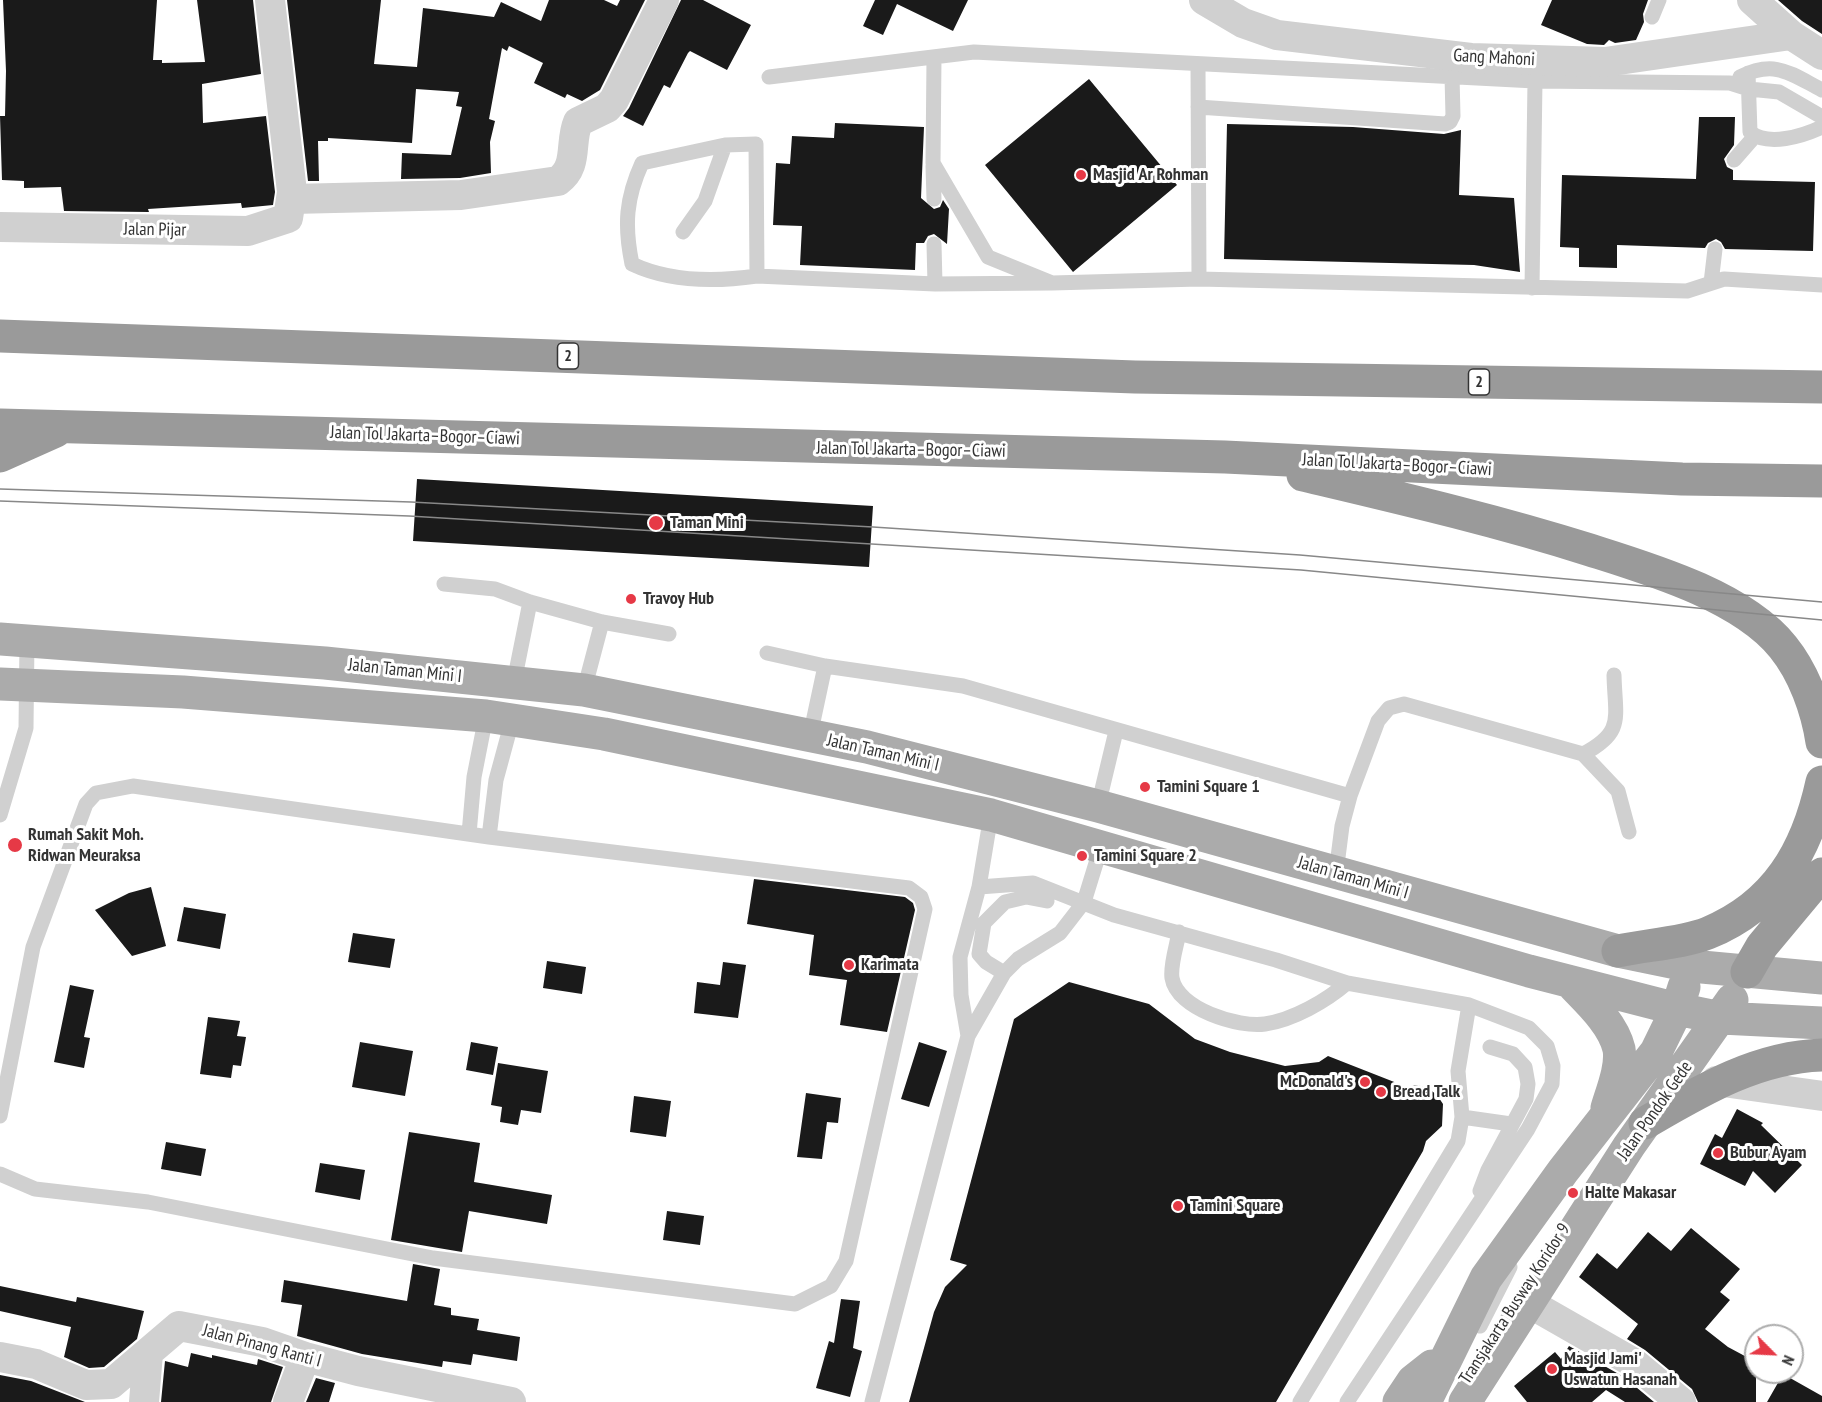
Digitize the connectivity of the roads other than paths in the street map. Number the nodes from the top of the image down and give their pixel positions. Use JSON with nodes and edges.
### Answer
{"nodes":[{"id":1,"x":270,"y":0,"type":"edge"},
{"id":2,"x":664,"y":0,"type":"edge"},
{"id":3,"x":1204,"y":0,"type":"edge"},
{"id":4,"x":1659,"y":0,"type":"edge"},
{"id":5,"x":1752,"y":0,"type":"edge"},
{"id":6,"x":1652,"y":17,"type":"dead end"},
{"id":7,"x":1791,"y":36,"type":"junction"},
{"id":8,"x":1822,"y":55,"type":"edge"},
{"id":9,"x":934,"y":58,"type":"junction"},
{"id":10,"x":1198,"y":65,"type":"junction"},
{"id":11,"x":1748,"y":73,"type":"junction"},
{"id":12,"x":1452,"y":76,"type":"junction"},
{"id":13,"x":769,"y":77,"type":"dead end"},
{"id":14,"x":1535,"y":81,"type":"junction"},
{"id":15,"x":1730,"y":83,"type":"junction"},
{"id":16,"x":1749,"y":89,"type":"junction"},
{"id":17,"x":1822,"y":90,"type":"edge"},
{"id":18,"x":1198,"y":107,"type":"junction"},
{"id":19,"x":1822,"y":117,"type":"edge"},
{"id":20,"x":1822,"y":127,"type":"edge"},
{"id":21,"x":1755,"y":136,"type":"junction"},
{"id":22,"x":725,"y":145,"type":"junction"},
{"id":23,"x":1734,"y":160,"type":"dead end"},
{"id":24,"x":933,"y":163,"type":"junction"},
{"id":25,"x":292,"y":199,"type":"junction"},
{"id":26,"x":934,"y":199,"type":"dead end"},
{"id":27,"x":0,"y":226,"type":"edge"},
{"id":28,"x":683,"y":232,"type":"dead end"},
{"id":29,"x":934,"y":244,"type":"dead end"},
{"id":30,"x":1714,"y":249,"type":"dead end"},
{"id":31,"x":757,"y":276,"type":"junction"},
{"id":32,"x":1199,"y":279,"type":"junction"},
{"id":33,"x":1052,"y":283,"type":"junction"},
{"id":34,"x":935,"y":284,"type":"junction"},
{"id":35,"x":1711,"y":284,"type":"junction"},
{"id":36,"x":1822,"y":285,"type":"edge"},
{"id":37,"x":1532,"y":288,"type":"junction"},
{"id":38,"x":0,"y":336,"type":"edge"},
{"id":39,"x":1822,"y":387,"type":"edge"},
{"id":40,"x":0,"y":425,"type":"edge"},
{"id":41,"x":66,"y":426,"type":"junction"},
{"id":42,"x":0,"y":456,"type":"edge"},
{"id":43,"x":1225,"y":457,"type":"junction"},
{"id":44,"x":1822,"y":481,"type":"edge"},
{"id":45,"x":444,"y":584,"type":"dead end"},
{"id":46,"x":530,"y":602,"type":"junction"},
{"id":47,"x":602,"y":622,"type":"junction"},
{"id":48,"x":669,"y":634,"type":"dead end"},
{"id":49,"x":14,"y":640,"type":"edge"},
{"id":50,"x":767,"y":653,"type":"dead end"},
{"id":51,"x":825,"y":666,"type":"junction"},
{"id":52,"x":1614,"y":675,"type":"dead end"},
{"id":53,"x":514,"y":682,"type":"junction"},
{"id":54,"x":13,"y":685,"type":"edge"},
{"id":55,"x":584,"y":690,"type":"junction"},
{"id":56,"x":499,"y":718,"type":"junction"},
{"id":57,"x":1116,"y":731,"type":"junction"},
{"id":58,"x":810,"y":736,"type":"junction"},
{"id":59,"x":1822,"y":742,"type":"edge"},
{"id":60,"x":1583,"y":754,"type":"junction"},
{"id":61,"x":1822,"y":782,"type":"edge"},
{"id":62,"x":1350,"y":796,"type":"junction"},
{"id":63,"x":1098,"y":806,"type":"junction"},
{"id":64,"x":0,"y":815,"type":"edge"},
{"id":65,"x":991,"y":815,"type":"junction"},
{"id":66,"x":1629,"y":832,"type":"dead end"},
{"id":67,"x":469,"y":834,"type":"junction"},
{"id":68,"x":489,"y":837,"type":"junction"},
{"id":69,"x":1101,"y":847,"type":"junction"},
{"id":70,"x":1336,"y":873,"type":"junction"},
{"id":71,"x":1822,"y":874,"type":"edge"},
{"id":72,"x":979,"y":887,"type":"junction"},
{"id":73,"x":1047,"y":901,"type":"dead end"},
{"id":74,"x":1084,"y":902,"type":"junction"},
{"id":75,"x":1179,"y":932,"type":"junction"},
{"id":76,"x":1618,"y":951,"type":"junction"},
{"id":77,"x":1690,"y":966,"type":"junction"},
{"id":78,"x":1747,"y":972,"type":"junction"},
{"id":79,"x":1004,"y":973,"type":"junction"},
{"id":80,"x":1822,"y":978,"type":"edge"},
{"id":81,"x":1570,"y":982,"type":"junction"},
{"id":82,"x":1347,"y":983,"type":"junction"},
{"id":83,"x":1469,"y":1005,"type":"junction"},
{"id":84,"x":1677,"y":1009,"type":"junction"},
{"id":85,"x":1721,"y":1018,"type":"junction"},
{"id":86,"x":1822,"y":1023,"type":"edge"},
{"id":87,"x":968,"y":1036,"type":"junction"},
{"id":88,"x":1490,"y":1047,"type":"dead end"},
{"id":89,"x":1656,"y":1052,"type":"junction"},
{"id":90,"x":1822,"y":1055,"type":"edge"},
{"id":91,"x":1716,"y":1081,"type":"junction"},
{"id":92,"x":1822,"y":1096,"type":"edge"},
{"id":93,"x":0,"y":1116,"type":"edge"},
{"id":94,"x":1605,"y":1116,"type":"junction"},
{"id":95,"x":1462,"y":1117,"type":"junction"},
{"id":96,"x":1645,"y":1123,"type":"junction"},
{"id":97,"x":1511,"y":1124,"type":"junction"},
{"id":98,"x":0,"y":1174,"type":"edge"},
{"id":99,"x":1472,"y":1214,"type":"junction"},
{"id":100,"x":1529,"y":1303,"type":"junction"},
{"id":101,"x":148,"y":1353,"type":"junction"},
{"id":102,"x":1446,"y":1356,"type":"junction"},
{"id":103,"x":0,"y":1357,"type":"edge"},
{"id":104,"x":305,"y":1357,"type":"junction"},
{"id":105,"x":482,"y":1398,"type":"edge"},
{"id":106,"x":144,"y":1402,"type":"edge"},
{"id":107,"x":288,"y":1402,"type":"edge"},
{"id":108,"x":511,"y":1402,"type":"edge"},
{"id":109,"x":872,"y":1402,"type":"edge"},
{"id":110,"x":1299,"y":1402,"type":"edge"},
{"id":111,"x":1347,"y":1402,"type":"edge"},
{"id":112,"x":1399,"y":1402,"type":"edge"},
{"id":113,"x":1426,"y":1402,"type":"edge"},
{"id":114,"x":1453,"y":1402,"type":"edge"},
{"id":115,"x":1466,"y":1402,"type":"edge"},
{"id":116,"x":1681,"y":1402,"type":"edge"}],
"edges":[{"from":1,"to":25,"type":"street"},
{"from":2,"to":25,"type":"street"},
{"from":3,"to":7,"type":"street","name":"Gang Mahoni"},
{"from":4,"to":6,"type":"lane"},
{"from":5,"to":7,"type":"street"},
{"from":7,"to":8,"type":"street"},
{"from":9,"to":10,"type":"lane"},
{"from":9,"to":13,"type":"lane"},
{"from":9,"to":24,"type":"lane"},
{"from":10,"to":12,"type":"lane"},
{"from":10,"to":18,"type":"lane"},
{"from":11,"to":15,"type":"lane"},
{"from":11,"to":16,"type":"lane"},
{"from":11,"to":17,"type":"lane"},
{"from":12,"to":14,"type":"lane"},
{"from":12,"to":18,"type":"lane"},
{"from":14,"to":15,"type":"lane"},
{"from":14,"to":37,"type":"lane"},
{"from":15,"to":16,"type":"lane"},
{"from":16,"to":19,"type":"lane"},
{"from":16,"to":21,"type":"lane"},
{"from":18,"to":32,"type":"lane"},
{"from":20,"to":21,"type":"lane"},
{"from":21,"to":23,"type":"lane"},
{"from":22,"to":28,"type":"lane"},
{"from":22,"to":31,"type":"lane"},
{"from":22,"to":31,"type":"lane"},
{"from":24,"to":26,"type":"lane"},
{"from":24,"to":33,"type":"lane"},
{"from":25,"to":27,"type":"street","name":"Jalan Pijar"},
{"from":29,"to":34,"type":"lane"},
{"from":30,"to":35,"type":"lane"},
{"from":31,"to":34,"type":"lane"},
{"from":32,"to":33,"type":"lane"},
{"from":32,"to":37,"type":"lane"},
{"from":33,"to":34,"type":"lane"},
{"from":35,"to":36,"type":"lane"},
{"from":35,"to":37,"type":"lane"},
{"from":38,"to":39,"type":"highway","number":"2"},
{"from":40,"to":41,"type":"highway","name":"Jalan Tol Jakarta–Bogor–Ciawi"},
{"from":41,"to":42,"type":"highway"},
{"from":41,"to":43,"type":"highway","name":"Jalan Tol Jakarta–Bogor–Ciawi"},
{"from":43,"to":44,"type":"highway","name":"Jalan Tol Jakarta–Bogor–Ciawi"},
{"from":43,"to":59,"type":"highway"},
{"from":45,"to":46,"type":"lane"},
{"from":46,"to":47,"type":"lane"},
{"from":46,"to":53,"type":"lane"},
{"from":47,"to":48,"type":"lane"},
{"from":47,"to":55,"type":"lane"},
{"from":49,"to":53,"type":"main road","name":"Jalan Taman Mini I"},
{"from":49,"to":54,"type":"lane"},
{"from":50,"to":51,"type":"lane"},
{"from":51,"to":57,"type":"lane"},
{"from":51,"to":58,"type":"lane"},
{"from":52,"to":60,"type":"lane"},
{"from":53,"to":55,"type":"main road","name":"Jalan Taman Mini I"},
{"from":54,"to":56,"type":"main road","name":"Jalan Taman Mini I"},
{"from":54,"to":64,"type":"lane"},
{"from":55,"to":58,"type":"main road","name":"Jalan Taman Mini I"},
{"from":56,"to":65,"type":"main road","name":"Jalan Taman Mini I"},
{"from":56,"to":67,"type":"lane"},
{"from":56,"to":68,"type":"lane"},
{"from":57,"to":62,"type":"lane"},
{"from":57,"to":63,"type":"lane"},
{"from":58,"to":63,"type":"main road","name":"Jalan Taman Mini I"},
{"from":60,"to":62,"type":"lane"},
{"from":60,"to":66,"type":"lane"},
{"from":61,"to":76,"type":"highway"},
{"from":62,"to":70,"type":"lane"},
{"from":63,"to":70,"type":"main road","name":"Jalan Taman Mini I"},
{"from":65,"to":69,"type":"main road","name":"Jalan Taman Mini I"},
{"from":65,"to":72,"type":"lane"},
{"from":67,"to":68,"type":"lane"},
{"from":67,"to":93,"type":"lane"},
{"from":68,"to":98,"type":"lane"},
{"from":69,"to":74,"type":"lane"},
{"from":69,"to":81,"type":"main road","name":"Jalan Taman Mini I"},
{"from":70,"to":76,"type":"main road","name":"Jalan Taman Mini I"},
{"from":71,"to":78,"type":"highway"},
{"from":72,"to":74,"type":"lane"},
{"from":72,"to":87,"type":"lane"},
{"from":73,"to":79,"type":"lane"},
{"from":74,"to":75,"type":"lane"},
{"from":74,"to":79,"type":"lane"},
{"from":75,"to":82,"type":"lane"},
{"from":75,"to":82,"type":"lane"},
{"from":76,"to":77,"type":"main road","name":"Jalan Taman Mini I"},
{"from":77,"to":78,"type":"main road","name":"Jalan Taman Mini I"},
{"from":77,"to":84,"type":"main road","name":"Jalan Pondok Gede"},
{"from":78,"to":80,"type":"main road","name":"Jalan Taman Mini I"},
{"from":78,"to":85,"type":"main road","name":"Jalan Pondok Gede"},
{"from":79,"to":87,"type":"lane"},
{"from":81,"to":84,"type":"main road","name":"Jalan Taman Mini I"},
{"from":81,"to":94,"type":"main road"},
{"from":82,"to":83,"type":"lane"},
{"from":83,"to":95,"type":"lane"},
{"from":83,"to":99,"type":"lane"},
{"from":84,"to":85,"type":"main road","name":"Jalan Taman Mini I"},
{"from":84,"to":89,"type":"main road","name":"Jalan Pondok Gede"},
{"from":85,"to":86,"type":"main road","name":"Jalan Taman Mini I"},
{"from":85,"to":96,"type":"main road","name":"Jalan Pondok Gede"},
{"from":87,"to":109,"type":"lane"},
{"from":88,"to":97,"type":"lane"},
{"from":89,"to":94,"type":"main road","name":"Jalan Pondok Gede"},
{"from":89,"to":113,"type":"lane","name":"Transjakarta Busway Koridor 9"},
{"from":90,"to":91,"type":"highway"},
{"from":91,"to":92,"type":"street"},
{"from":91,"to":96,"type":"highway"},
{"from":94,"to":102,"type":"main road","name":"Jalan Pondok Gede"},
{"from":95,"to":97,"type":"lane"},
{"from":95,"to":110,"type":"lane"},
{"from":96,"to":100,"type":"main road","name":"Jalan Pondok Gede"},
{"from":96,"to":114,"type":"lane","name":"Transjakarta Busway Koridor 9"},
{"from":97,"to":99,"type":"lane"},
{"from":99,"to":111,"type":"lane"},
{"from":100,"to":115,"type":"main road","name":"Jalan Pondok Gede"},
{"from":100,"to":116,"type":"street"},
{"from":101,"to":103,"type":"street","name":"Jalan Pinang Ranti I"},
{"from":101,"to":104,"type":"street","name":"Jalan Pinang Ranti I"},
{"from":101,"to":106,"type":"street"},
{"from":102,"to":112,"type":"main road","name":"Jalan Pondok Gede"},
{"from":102,"to":113,"type":"main road","name":"Jalan Pondok Gede"},
{"from":104,"to":105,"type":"street","name":"Jalan Pinang Ranti I"},
{"from":104,"to":107,"type":"street"},
{"from":105,"to":108,"type":"street","name":"Jalan Pinang Ranti I"}]}
